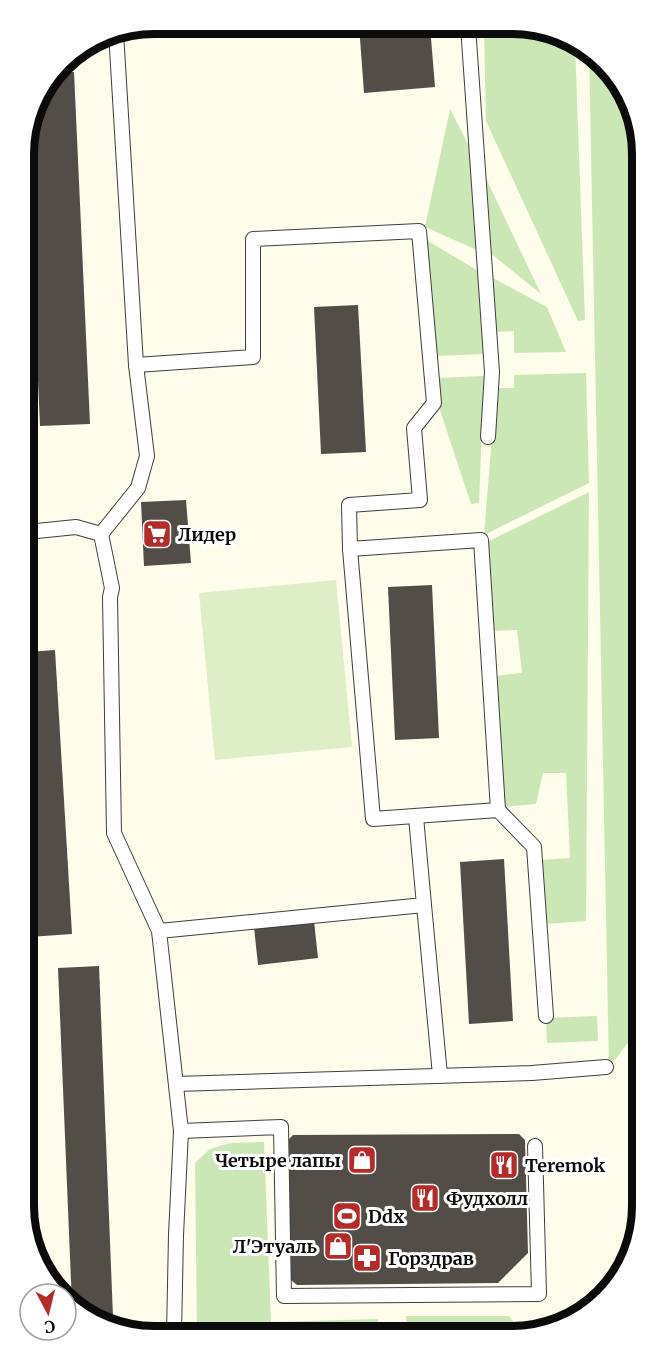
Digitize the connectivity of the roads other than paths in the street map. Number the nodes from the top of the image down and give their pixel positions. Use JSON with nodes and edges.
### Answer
{"nodes":[{"id":1,"x":469,"y":34,"type":"edge"},
{"id":2,"x":117,"y":41,"type":"edge"},
{"id":3,"x":136,"y":365,"type":"junction"},
{"id":4,"x":488,"y":437,"type":"dead end"},
{"id":5,"x":35,"y":531,"type":"edge"},
{"id":6,"x":101,"y":534,"type":"junction"},
{"id":7,"x":350,"y":549,"type":"junction"},
{"id":8,"x":498,"y":810,"type":"junction"},
{"id":9,"x":416,"y":817,"type":"junction"},
{"id":10,"x":424,"y":905,"type":"junction"},
{"id":11,"x":159,"y":931,"type":"junction"},
{"id":12,"x":546,"y":1016,"type":"dead end"},
{"id":13,"x":606,"y":1067,"type":"dead end"},
{"id":14,"x":440,"y":1075,"type":"junction"},
{"id":15,"x":176,"y":1084,"type":"junction"},
{"id":16,"x":181,"y":1131,"type":"junction"},
{"id":17,"x":535,"y":1146,"type":"dead end"},
{"id":18,"x":174,"y":1326,"type":"edge"}],
"edges":[{"from":1,"to":4,"type":"lane"},
{"from":2,"to":3,"type":"lane"},
{"from":3,"to":6,"type":"lane"},
{"from":3,"to":7,"type":"lane"},
{"from":5,"to":6,"type":"lane"},
{"from":6,"to":11,"type":"lane"},
{"from":7,"to":8,"type":"lane"},
{"from":7,"to":9,"type":"lane"},
{"from":8,"to":9,"type":"lane"},
{"from":8,"to":12,"type":"lane"},
{"from":9,"to":10,"type":"lane"},
{"from":10,"to":11,"type":"lane"},
{"from":10,"to":14,"type":"lane"},
{"from":11,"to":15,"type":"lane"},
{"from":13,"to":14,"type":"lane"},
{"from":14,"to":15,"type":"lane"},
{"from":15,"to":16,"type":"lane"},
{"from":16,"to":17,"type":"lane"},
{"from":16,"to":18,"type":"lane"}]}
